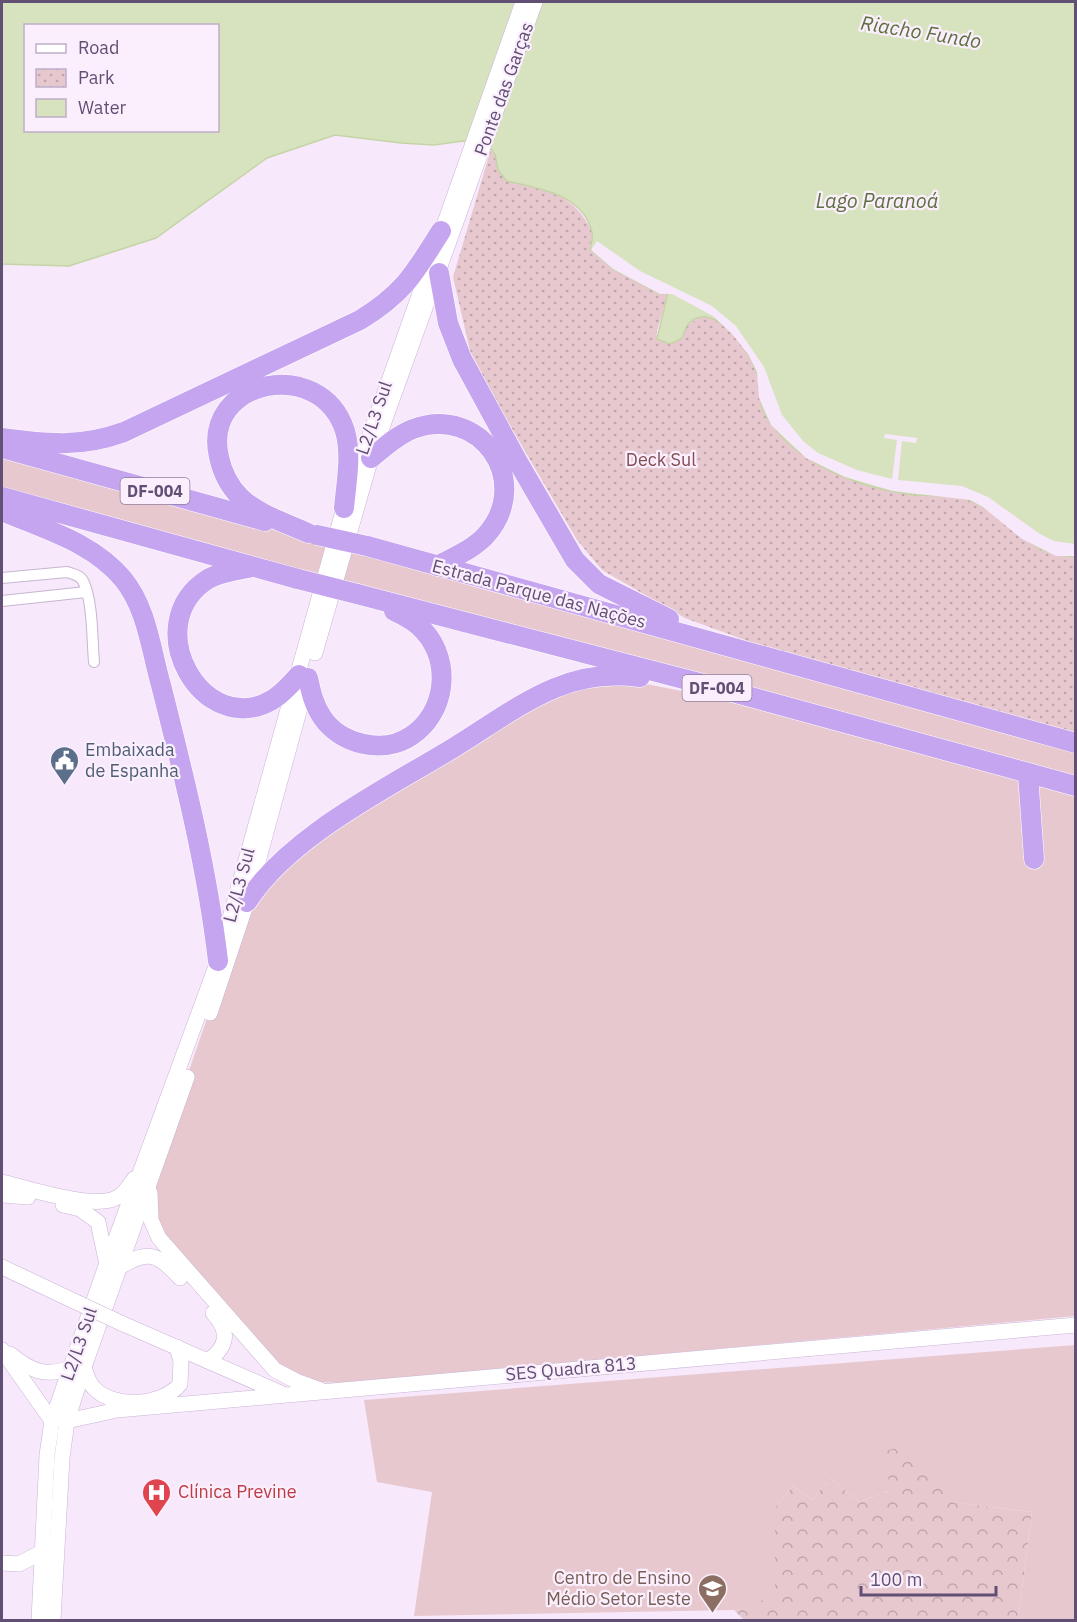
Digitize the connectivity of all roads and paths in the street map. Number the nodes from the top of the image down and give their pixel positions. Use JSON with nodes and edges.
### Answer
{"nodes":[{"id":1,"x":523,"y":2,"type":"edge"},
{"id":2,"x":536,"y":2,"type":"edge"},
{"id":3,"x":468,"y":152,"type":"joint"},
{"id":4,"x":472,"y":177,"type":"joint"},
{"id":5,"x":441,"y":231,"type":"junction"},
{"id":6,"x":439,"y":273,"type":"junction"},
{"id":7,"x":2,"y":438,"type":"edge"},
{"id":8,"x":2,"y":448,"type":"edge"},
{"id":9,"x":371,"y":458,"type":"junction"},
{"id":10,"x":2,"y":496,"type":"edge"},
{"id":11,"x":344,"y":508,"type":"junction"},
{"id":12,"x":2,"y":511,"type":"edge"},
{"id":13,"x":312,"y":534,"type":"junction"},
{"id":14,"x":256,"y":566,"type":"junction"},
{"id":15,"x":436,"y":566,"type":"junction"},
{"id":16,"x":2,"y":578,"type":"edge"},
{"id":17,"x":86,"y":592,"type":"junction"},
{"id":18,"x":364,"y":596,"type":"junction"},
{"id":19,"x":2,"y":601,"type":"edge"},
{"id":20,"x":726,"y":644,"type":"junction"},
{"id":21,"x":94,"y":662,"type":"dead end"},
{"id":22,"x":304,"y":676,"type":"junction"},
{"id":23,"x":704,"y":684,"type":"junction"},
{"id":24,"x":1076,"y":743,"type":"edge"},
{"id":25,"x":1028,"y":774,"type":"junction"},
{"id":26,"x":1076,"y":786,"type":"edge"},
{"id":27,"x":1034,"y":859,"type":"dead end"},
{"id":28,"x":247,"y":903,"type":"junction"},
{"id":29,"x":218,"y":961,"type":"junction"},
{"id":30,"x":147,"y":1173,"type":"junction"},
{"id":31,"x":2,"y":1182,"type":"edge"},
{"id":32,"x":2,"y":1195,"type":"edge"},
{"id":33,"x":113,"y":1265,"type":"junction"},
{"id":34,"x":2,"y":1267,"type":"edge"},
{"id":35,"x":1076,"y":1325,"type":"edge"},
{"id":36,"x":177,"y":1347,"type":"junction"},
{"id":37,"x":2,"y":1349,"type":"edge"},
{"id":38,"x":208,"y":1361,"type":"junction"},
{"id":39,"x":78,"y":1367,"type":"junction"},
{"id":40,"x":327,"y":1392,"type":"junction"},
{"id":41,"x":286,"y":1396,"type":"junction"},
{"id":42,"x":60,"y":1421,"type":"junction"},
{"id":43,"x":42,"y":1552,"type":"junction"},
{"id":44,"x":2,"y":1563,"type":"edge"},
{"id":45,"x":19,"y":1564,"type":"junction"},
{"id":46,"x":41,"y":1579,"type":"junction"},
{"id":47,"x":39,"y":1620,"type":"edge"},
{"id":48,"x":53,"y":1620,"type":"edge"}],
"edges":[{"from":1,"to":3,"type":"main road","name":"Ponte das Garças"},
{"from":2,"to":4,"type":"main road","name":"Ponte das Garças"},
{"from":3,"to":5,"type":"main road","name":"L2/L3 Sul"},
{"from":4,"to":6,"type":"main road","name":"L2/L3 Sul"},
{"from":5,"to":7,"type":"highway"},
{"from":5,"to":11,"type":"main road","name":"L2/L3 Sul"},
{"from":6,"to":9,"type":"main road","name":"L2/L3 Sul"},
{"from":6,"to":20,"type":"highway"},
{"from":8,"to":13,"type":"highway","name":"Estrada Parque das Nações","number":"DF-004"},
{"from":9,"to":15,"type":"highway"},
{"from":9,"to":22,"type":"main road","name":"L2/L3 Sul"},
{"from":10,"to":14,"type":"highway","number":"DF-004"},
{"from":11,"to":13,"type":"highway"},
{"from":11,"to":22,"type":"main road","name":"L2/L3 Sul"},
{"from":12,"to":29,"type":"highway"},
{"from":13,"to":15,"type":"highway","name":"Estrada Parque das Nações","number":"DF-004","bridge":true},
{"from":14,"to":18,"type":"highway","number":"DF-004","bridge":true},
{"from":14,"to":22,"type":"highway"},
{"from":15,"to":20,"type":"highway","name":"Estrada Parque das Nações","number":"DF-004"},
{"from":16,"to":17,"type":"street"},
{"from":17,"to":19,"type":"street"},
{"from":17,"to":21,"type":"street"},
{"from":18,"to":22,"type":"highway"},
{"from":18,"to":23,"type":"highway","number":"DF-004"},
{"from":20,"to":24,"type":"highway","name":"Estrada Parque das Nações","number":"DF-004"},
{"from":22,"to":28,"type":"main road","name":"L2/L3 Sul"},
{"from":22,"to":29,"type":"main road","name":"L2/L3 Sul"},
{"from":23,"to":25,"type":"highway","number":"DF-004"},
{"from":23,"to":28,"type":"highway"},
{"from":25,"to":26,"type":"highway","number":"DF-004"},
{"from":25,"to":27,"type":"highway"},
{"from":28,"to":30,"type":"main road","name":"L2/L3 Sul"},
{"from":29,"to":30,"type":"main road","name":"L2/L3 Sul"},
{"from":30,"to":31,"type":"main road"},
{"from":30,"to":33,"type":"main road","name":"L2/L3 Sul"},
{"from":30,"to":40,"type":"main road"},
{"from":32,"to":33,"type":"main road"},
{"from":33,"to":38,"type":"main road"},
{"from":33,"to":39,"type":"main road","name":"L2/L3 Sul"},
{"from":34,"to":36,"type":"main road","bridge":true},
{"from":35,"to":40,"type":"main road","name":"SES Quadra 813"},
{"from":36,"to":38,"type":"main road"},
{"from":36,"to":39,"type":"main road"},
{"from":37,"to":39,"type":"main road"},
{"from":37,"to":42,"type":"main road"},
{"from":38,"to":41,"type":"main road"},
{"from":39,"to":42,"type":"main road","name":"L2/L3 Sul"},
{"from":40,"to":41,"type":"main road","name":"SES Quadra 813"},
{"from":41,"to":42,"type":"main road","name":"SES Quadra 813"},
{"from":42,"to":43,"type":"main road","name":"L2/L3 Sul"},
{"from":42,"to":48,"type":"main road","name":"L2/L3 Sul"},
{"from":43,"to":45,"type":"main road"},
{"from":43,"to":46,"type":"main road","name":"L2/L3 Sul"},
{"from":44,"to":45,"type":"main road"},
{"from":45,"to":46,"type":"main road"},
{"from":46,"to":47,"type":"main road","name":"L2/L3 Sul"}]}
